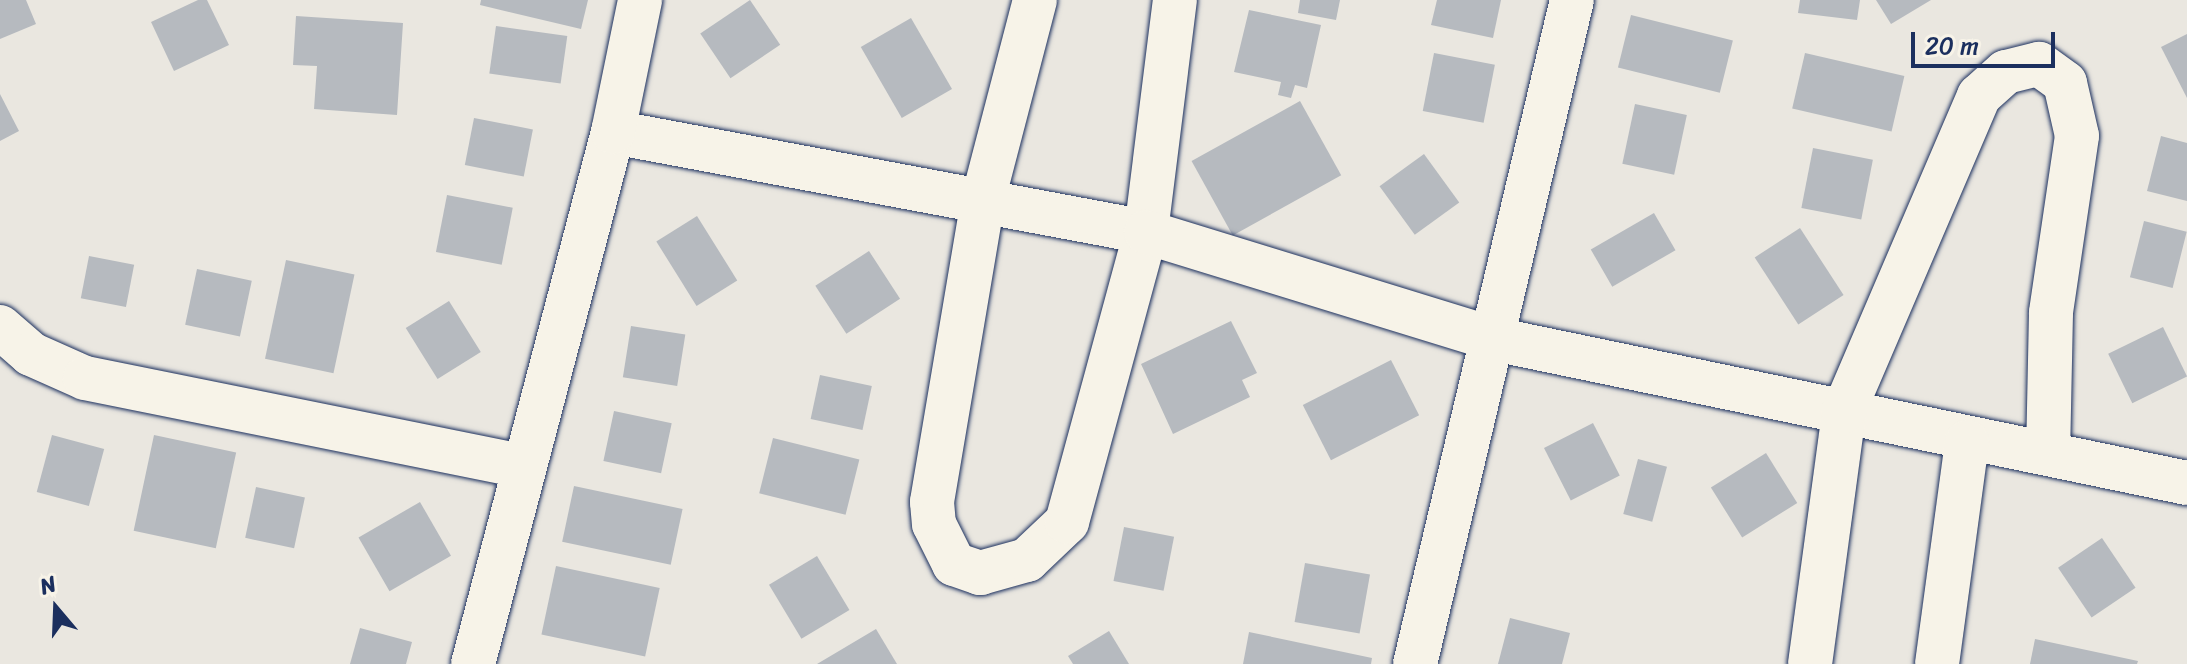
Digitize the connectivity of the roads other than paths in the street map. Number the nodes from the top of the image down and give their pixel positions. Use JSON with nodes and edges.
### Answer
{"nodes":[{"id":1,"x":640,"y":0,"type":"edge"},
{"id":2,"x":1035,"y":0,"type":"edge"},
{"id":3,"x":1175,"y":0,"type":"edge"},
{"id":4,"x":1572,"y":0,"type":"edge"},
{"id":5,"x":613,"y":132,"type":"junction"},
{"id":6,"x":983,"y":200,"type":"junction"},
{"id":7,"x":1146,"y":232,"type":"junction"},
{"id":8,"x":0,"y":327,"type":"edge"},
{"id":9,"x":1494,"y":339,"type":"junction"},
{"id":10,"x":1844,"y":411,"type":"junction"},
{"id":11,"x":1967,"y":442,"type":"junction"},
{"id":12,"x":2048,"y":453,"type":"junction"},
{"id":13,"x":522,"y":466,"type":"junction"},
{"id":14,"x":2187,"y":483,"type":"edge"},
{"id":15,"x":473,"y":664,"type":"edge"},
{"id":16,"x":1415,"y":664,"type":"edge"},
{"id":17,"x":1810,"y":664,"type":"edge"},
{"id":18,"x":1937,"y":664,"type":"edge"}],
"edges":[{"from":1,"to":5,"type":"street"},
{"from":2,"to":6,"type":"street"},
{"from":3,"to":7,"type":"street"},
{"from":4,"to":9,"type":"street"},
{"from":5,"to":6,"type":"street"},
{"from":5,"to":13,"type":"street"},
{"from":6,"to":7,"type":"street"},
{"from":6,"to":7,"type":"street"},
{"from":7,"to":9,"type":"street"},
{"from":8,"to":13,"type":"street"},
{"from":9,"to":10,"type":"street"},
{"from":9,"to":16,"type":"street"},
{"from":10,"to":11,"type":"street"},
{"from":10,"to":12,"type":"street"},
{"from":10,"to":17,"type":"street"},
{"from":11,"to":12,"type":"street"},
{"from":11,"to":18,"type":"street"},
{"from":12,"to":14,"type":"street"},
{"from":13,"to":15,"type":"street"}]}
